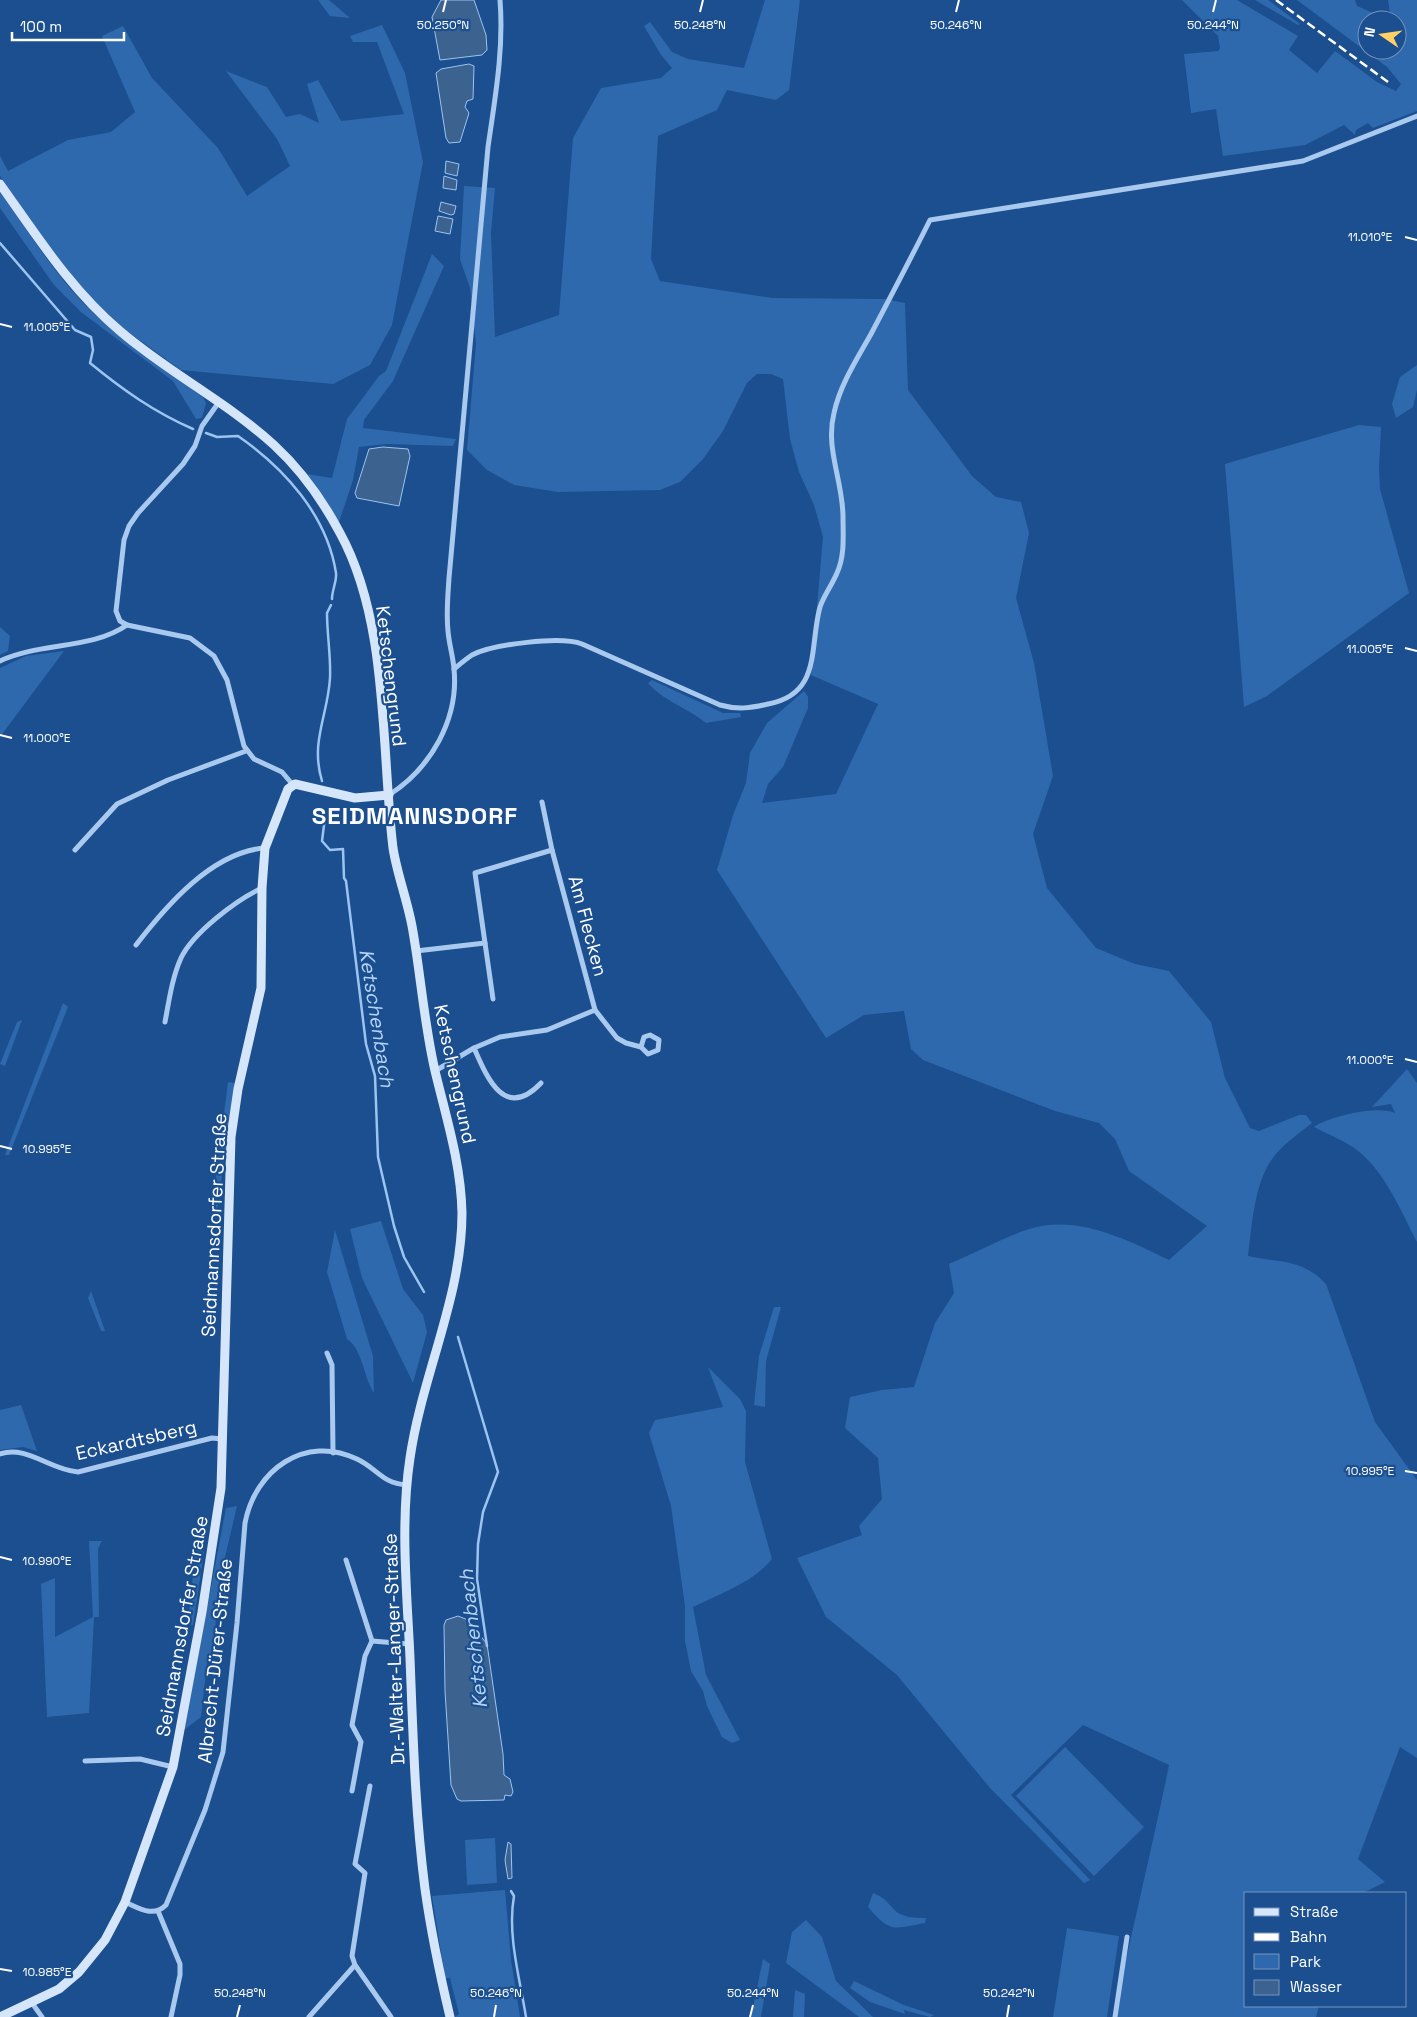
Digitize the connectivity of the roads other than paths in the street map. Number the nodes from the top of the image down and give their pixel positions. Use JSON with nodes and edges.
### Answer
{"nodes":[{"id":1,"x":500,"y":0,"type":"edge"},
{"id":2,"x":1417,"y":116,"type":"edge"},
{"id":3,"x":0,"y":184,"type":"edge"},
{"id":4,"x":219,"y":402,"type":"junction"},
{"id":5,"x":127,"y":625,"type":"junction"},
{"id":6,"x":0,"y":661,"type":"edge"},
{"id":7,"x":454,"y":669,"type":"junction"},
{"id":8,"x":246,"y":750,"type":"junction"},
{"id":9,"x":293,"y":785,"type":"junction"},
{"id":10,"x":389,"y":794,"type":"junction"},
{"id":11,"x":542,"y":802,"type":"dead end"},
{"id":12,"x":265,"y":848,"type":"junction"},
{"id":13,"x":75,"y":850,"type":"dead end"},
{"id":14,"x":552,"y":850,"type":"junction"},
{"id":15,"x":262,"y":888,"type":"junction"},
{"id":16,"x":484,"y":943,"type":"junction"},
{"id":17,"x":136,"y":945,"type":"dead end"},
{"id":18,"x":416,"y":951,"type":"junction"},
{"id":19,"x":493,"y":999,"type":"dead end"},
{"id":20,"x":595,"y":1010,"type":"junction"},
{"id":21,"x":165,"y":1022,"type":"dead end"},
{"id":22,"x":641,"y":1047,"type":"dead end"},
{"id":23,"x":474,"y":1048,"type":"junction"},
{"id":24,"x":435,"y":1071,"type":"junction"},
{"id":25,"x":541,"y":1083,"type":"dead end"},
{"id":26,"x":454,"y":1282,"type":"joint"},
{"id":27,"x":326,"y":1353,"type":"dead end"},
{"id":28,"x":222,"y":1439,"type":"junction"},
{"id":29,"x":333,"y":1453,"type":"junction"},
{"id":30,"x":0,"y":1454,"type":"edge"},
{"id":31,"x":407,"y":1485,"type":"junction"},
{"id":32,"x":346,"y":1560,"type":"dead end"},
{"id":33,"x":372,"y":1641,"type":"junction"},
{"id":34,"x":409,"y":1644,"type":"junction"},
{"id":35,"x":86,"y":1761,"type":"dead end"},
{"id":36,"x":173,"y":1767,"type":"junction"},
{"id":37,"x":370,"y":1786,"type":"dead end"},
{"id":38,"x":352,"y":1791,"type":"dead end"},
{"id":39,"x":126,"y":1902,"type":"junction"},
{"id":40,"x":158,"y":1911,"type":"junction"},
{"id":41,"x":1127,"y":1937,"type":"dead end"},
{"id":42,"x":355,"y":1964,"type":"junction"},
{"id":43,"x":32,"y":2003,"type":"junction"},
{"id":44,"x":0,"y":2017,"type":"edge"},
{"id":45,"x":42,"y":2017,"type":"edge"},
{"id":46,"x":171,"y":2017,"type":"edge"},
{"id":47,"x":309,"y":2017,"type":"edge"},
{"id":48,"x":391,"y":2017,"type":"edge"},
{"id":49,"x":450,"y":2017,"type":"edge"},
{"id":50,"x":1115,"y":2017,"type":"edge"}],
"edges":[{"from":1,"to":7,"type":"street"},
{"from":2,"to":7,"type":"street"},
{"from":3,"to":4,"type":"street","name":"Ketschengrund"},
{"from":4,"to":5,"type":"street"},
{"from":4,"to":10,"type":"street","name":"Ketschengrund"},
{"from":5,"to":6,"type":"street"},
{"from":5,"to":8,"type":"street"},
{"from":7,"to":10,"type":"street"},
{"from":8,"to":9,"type":"street"},
{"from":8,"to":13,"type":"street"},
{"from":9,"to":10,"type":"street"},
{"from":9,"to":12,"type":"street","name":"Seidmannsdorfer Straße"},
{"from":10,"to":18,"type":"street","name":"Ketschengrund"},
{"from":11,"to":14,"type":"street","name":"Am Flecken"},
{"from":12,"to":15,"type":"street","name":"Seidmannsdorfer Straße"},
{"from":12,"to":17,"type":"street"},
{"from":14,"to":16,"type":"street"},
{"from":14,"to":20,"type":"street","name":"Am Flecken"},
{"from":15,"to":21,"type":"street"},
{"from":15,"to":28,"type":"street","name":"Seidmannsdorfer Straße"},
{"from":16,"to":18,"type":"street"},
{"from":16,"to":19,"type":"street"},
{"from":18,"to":24,"type":"street","name":"Ketschengrund"},
{"from":20,"to":22,"type":"street"},
{"from":20,"to":23,"type":"street"},
{"from":23,"to":24,"type":"street"},
{"from":23,"to":25,"type":"street"},
{"from":24,"to":26,"type":"street","name":"Ketschengrund"},
{"from":26,"to":31,"type":"street","name":"Dr.-Walter-Langer-Straße"},
{"from":27,"to":29,"type":"street"},
{"from":28,"to":30,"type":"street","name":"Eckardtsberg"},
{"from":28,"to":36,"type":"street","name":"Seidmannsdorfer Straße"},
{"from":29,"to":31,"type":"street","name":"Albrecht-Dürer-Straße"},
{"from":29,"to":40,"type":"street","name":"Albrecht-Dürer-Straße"},
{"from":31,"to":34,"type":"street","name":"Dr.-Walter-Langer-Straße"},
{"from":32,"to":33,"type":"street"},
{"from":33,"to":34,"type":"street"},
{"from":33,"to":38,"type":"street"},
{"from":34,"to":49,"type":"street","name":"Dr.-Walter-Langer-Straße"},
{"from":35,"to":36,"type":"street","name":"Seidmannsdorfer Straße"},
{"from":36,"to":39,"type":"street","name":"Seidmannsdorfer Straße"},
{"from":37,"to":42,"type":"street"},
{"from":39,"to":40,"type":"street"},
{"from":39,"to":43,"type":"street","name":"Seidmannsdorfer Straße"},
{"from":40,"to":46,"type":"street"},
{"from":41,"to":50,"type":"street"},
{"from":42,"to":47,"type":"street"},
{"from":42,"to":48,"type":"street"},
{"from":43,"to":44,"type":"street","name":"Seidmannsdorfer Straße"},
{"from":43,"to":45,"type":"street"}]}
